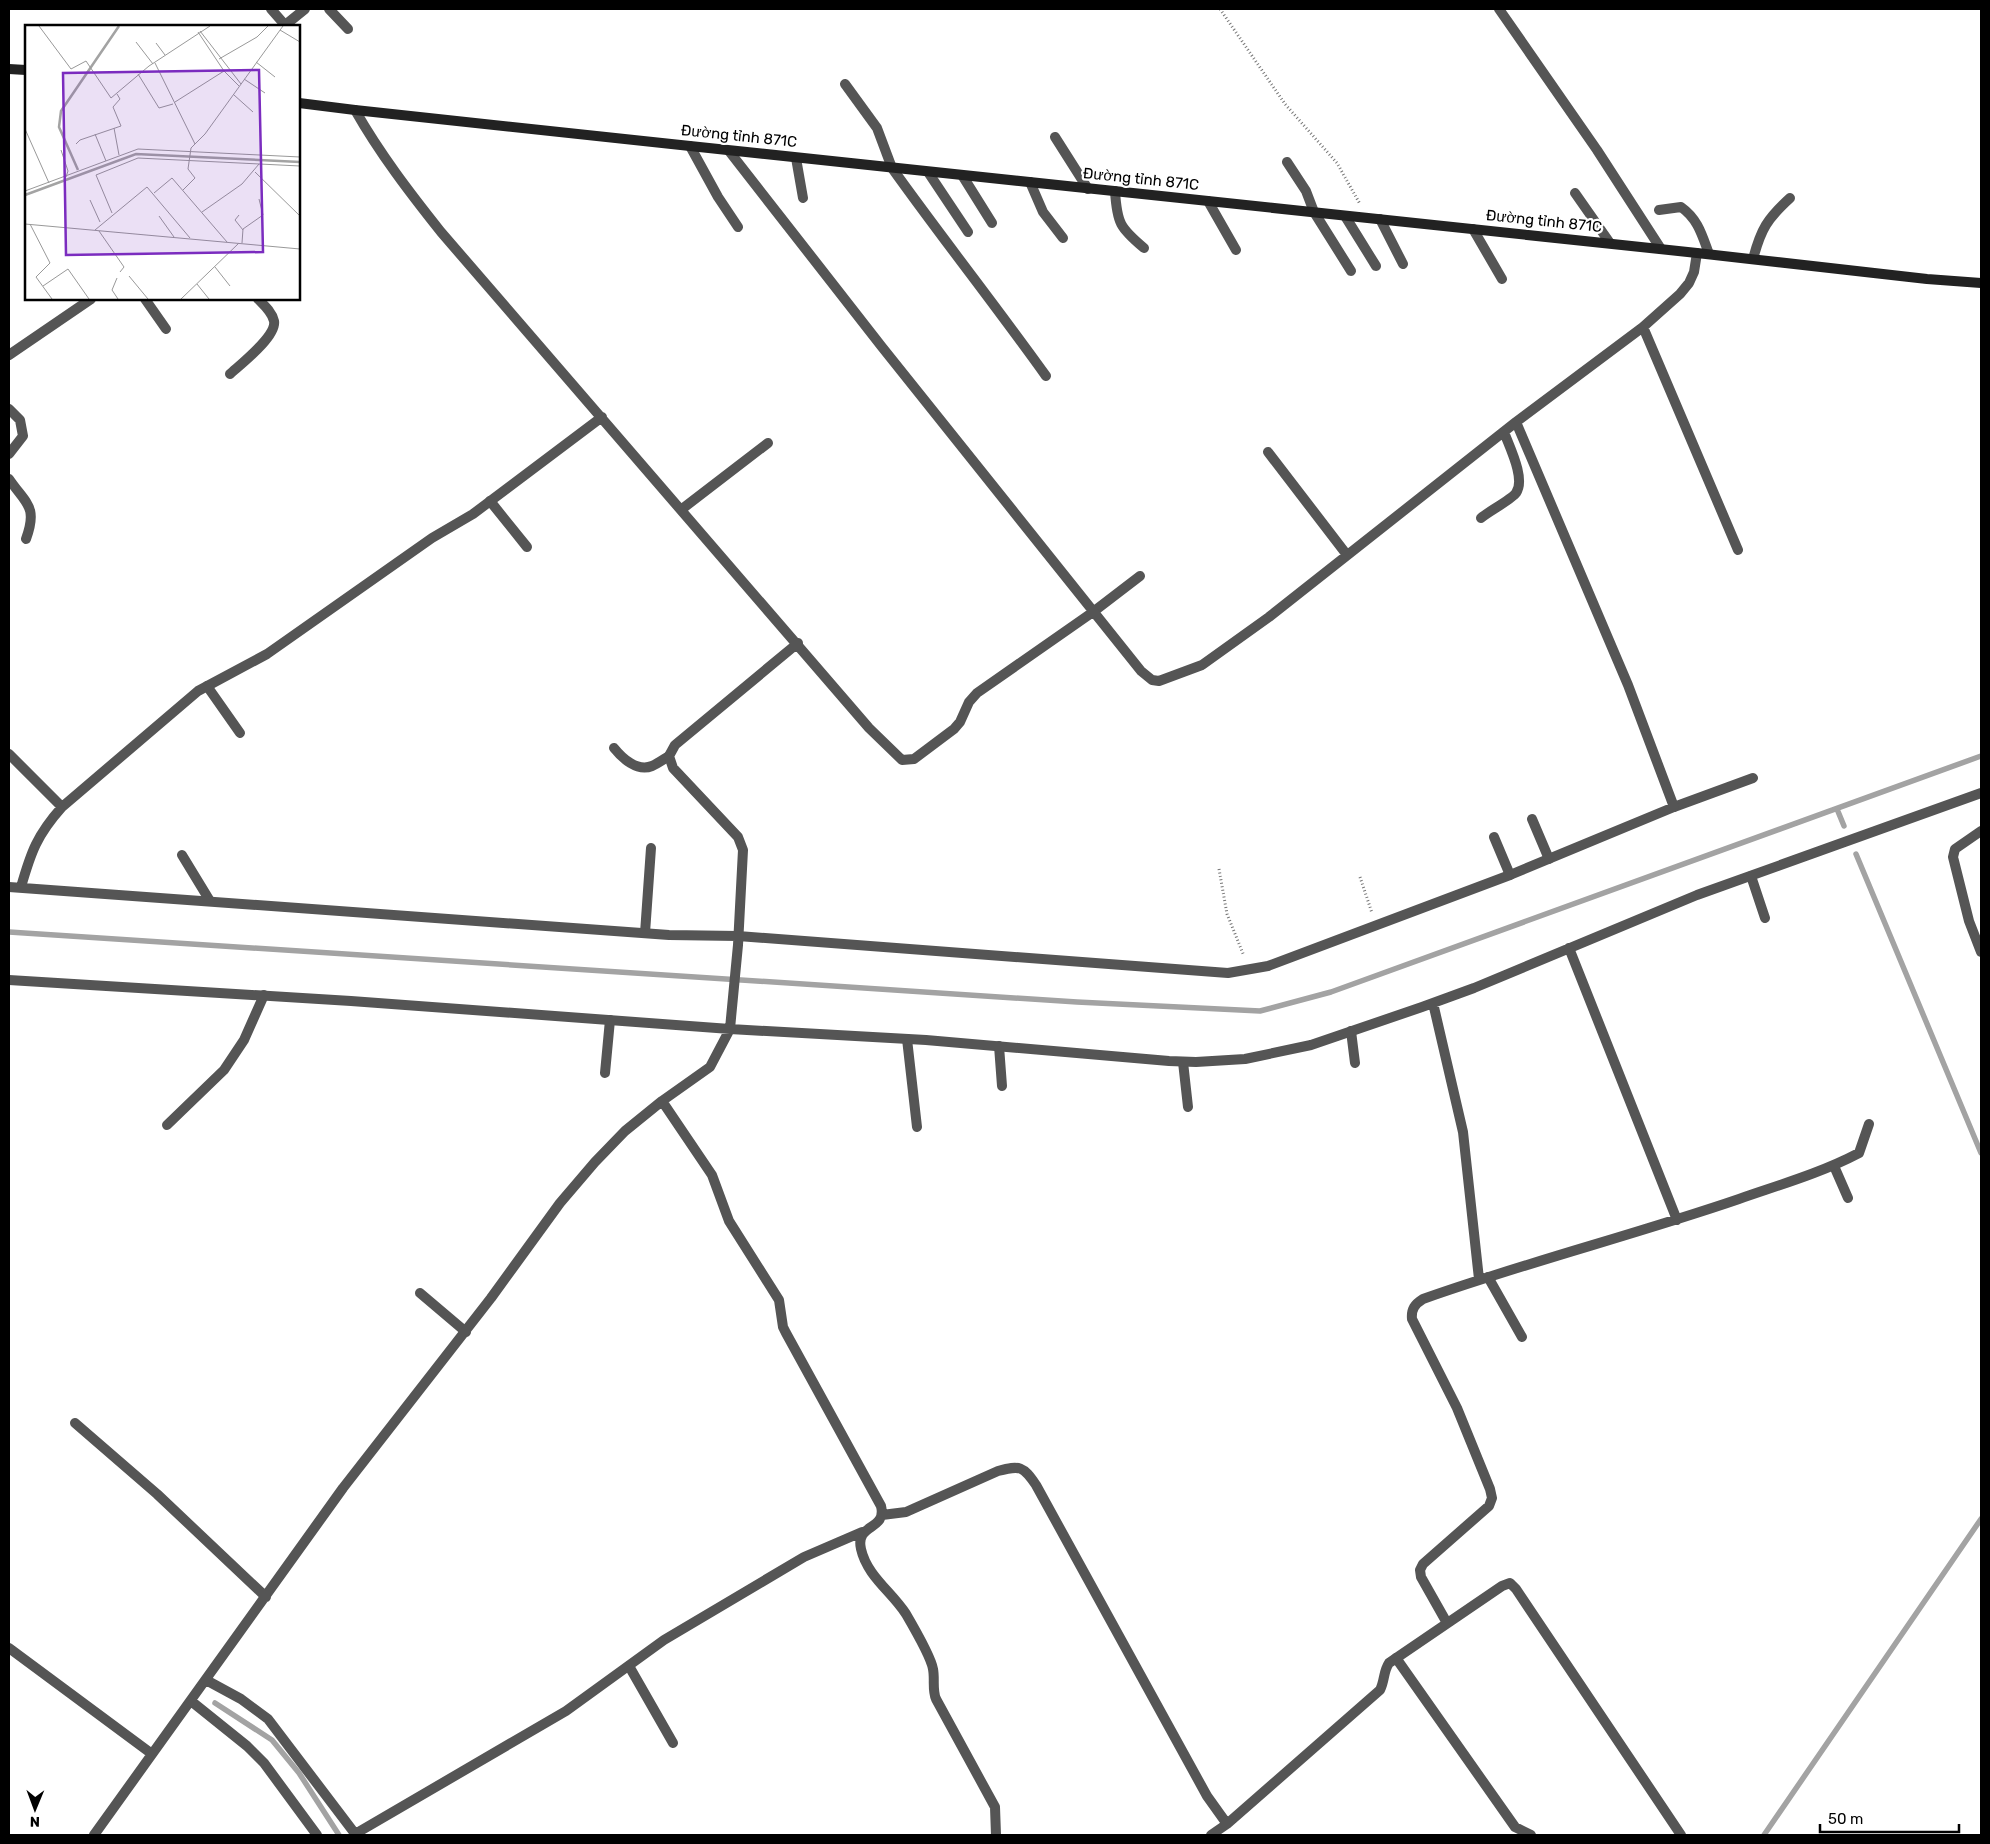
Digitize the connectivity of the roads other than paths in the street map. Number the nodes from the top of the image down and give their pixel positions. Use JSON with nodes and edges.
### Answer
{"nodes":[{"id":1,"x":271,"y":9,"type":"edge"},
{"id":2,"x":305,"y":9,"type":"edge"},
{"id":3,"x":329,"y":9,"type":"edge"},
{"id":4,"x":1499,"y":9,"type":"edge"},
{"id":5,"x":284,"y":25,"type":"edge"},
{"id":6,"x":286,"y":25,"type":"edge"},
{"id":7,"x":348,"y":29,"type":"dead end"},
{"id":8,"x":9,"y":68,"type":"edge"},
{"id":9,"x":25,"y":70,"type":"edge"},
{"id":10,"x":845,"y":84,"type":"dead end"},
{"id":11,"x":300,"y":103,"type":"edge"},
{"id":12,"x":355,"y":110,"type":"junction"},
{"id":13,"x":1055,"y":137,"type":"dead end"},
{"id":14,"x":690,"y":146,"type":"junction"},
{"id":15,"x":729,"y":151,"type":"junction"},
{"id":16,"x":796,"y":158,"type":"junction"},
{"id":17,"x":1287,"y":162,"type":"dead end"},
{"id":18,"x":892,"y":168,"type":"junction"},
{"id":19,"x":928,"y":172,"type":"junction"},
{"id":20,"x":962,"y":175,"type":"junction"},
{"id":21,"x":1030,"y":182,"type":"junction"},
{"id":22,"x":1088,"y":189,"type":"junction"},
{"id":23,"x":1114,"y":191,"type":"junction"},
{"id":24,"x":1575,"y":193,"type":"dead end"},
{"id":25,"x":803,"y":198,"type":"dead end"},
{"id":26,"x":1790,"y":198,"type":"dead end"},
{"id":27,"x":1208,"y":201,"type":"junction"},
{"id":28,"x":1659,"y":210,"type":"dead end"},
{"id":29,"x":1314,"y":212,"type":"junction"},
{"id":30,"x":1345,"y":216,"type":"junction"},
{"id":31,"x":1380,"y":219,"type":"junction"},
{"id":32,"x":992,"y":223,"type":"dead end"},
{"id":33,"x":738,"y":227,"type":"dead end"},
{"id":34,"x":1473,"y":229,"type":"junction"},
{"id":35,"x":968,"y":232,"type":"dead end"},
{"id":36,"x":1063,"y":238,"type":"dead end"},
{"id":37,"x":1610,"y":243,"type":"junction"},
{"id":38,"x":1144,"y":248,"type":"dead end"},
{"id":39,"x":1661,"y":249,"type":"junction"},
{"id":40,"x":1236,"y":250,"type":"dead end"},
{"id":41,"x":1697,"y":252,"type":"junction"},
{"id":42,"x":1710,"y":254,"type":"junction"},
{"id":43,"x":1753,"y":259,"type":"junction"},
{"id":44,"x":1404,"y":264,"type":"dead end"},
{"id":45,"x":1376,"y":266,"type":"dead end"},
{"id":46,"x":1351,"y":271,"type":"dead end"},
{"id":47,"x":1502,"y":279,"type":"dead end"},
{"id":48,"x":1981,"y":283,"type":"edge"},
{"id":49,"x":90,"y":300,"type":"edge"},
{"id":50,"x":146,"y":300,"type":"edge"},
{"id":51,"x":259,"y":300,"type":"edge"},
{"id":52,"x":1643,"y":327,"type":"junction"},
{"id":53,"x":166,"y":329,"type":"dead end"},
{"id":54,"x":9,"y":355,"type":"edge"},
{"id":55,"x":230,"y":374,"type":"dead end"},
{"id":56,"x":1046,"y":376,"type":"dead end"},
{"id":57,"x":9,"y":409,"type":"edge"},
{"id":58,"x":602,"y":418,"type":"junction"},
{"id":59,"x":1516,"y":422,"type":"junction"},
{"id":60,"x":1504,"y":432,"type":"junction"},
{"id":61,"x":768,"y":443,"type":"dead end"},
{"id":62,"x":1268,"y":452,"type":"dead end"},
{"id":63,"x":9,"y":454,"type":"edge"},
{"id":64,"x":10,"y":483,"type":"edge"},
{"id":65,"x":490,"y":501,"type":"junction"},
{"id":66,"x":682,"y":509,"type":"junction"},
{"id":67,"x":1480,"y":518,"type":"dead end"},
{"id":68,"x":26,"y":539,"type":"dead end"},
{"id":69,"x":527,"y":546,"type":"dead end"},
{"id":70,"x":1738,"y":550,"type":"dead end"},
{"id":71,"x":1347,"y":555,"type":"junction"},
{"id":72,"x":1140,"y":576,"type":"dead end"},
{"id":73,"x":1093,"y":612,"type":"junction"},
{"id":74,"x":798,"y":644,"type":"junction"},
{"id":75,"x":207,"y":686,"type":"junction"},
{"id":76,"x":240,"y":733,"type":"dead end"},
{"id":77,"x":614,"y":748,"type":"dead end"},
{"id":78,"x":9,"y":754,"type":"edge"},
{"id":79,"x":669,"y":756,"type":"junction"},
{"id":80,"x":1753,"y":778,"type":"dead end"},
{"id":81,"x":1981,"y":793,"type":"edge"},
{"id":82,"x":62,"y":807,"type":"junction"},
{"id":83,"x":1674,"y":807,"type":"junction"},
{"id":84,"x":1532,"y":819,"type":"dead end"},
{"id":85,"x":1981,"y":832,"type":"edge"},
{"id":86,"x":1494,"y":838,"type":"dead end"},
{"id":87,"x":651,"y":848,"type":"dead end"},
{"id":88,"x":182,"y":855,"type":"dead end"},
{"id":89,"x":1549,"y":859,"type":"junction"},
{"id":90,"x":1510,"y":875,"type":"junction"},
{"id":91,"x":1751,"y":876,"type":"junction"},
{"id":92,"x":9,"y":886,"type":"edge"},
{"id":93,"x":21,"y":887,"type":"junction"},
{"id":94,"x":210,"y":901,"type":"junction"},
{"id":95,"x":1765,"y":918,"type":"dead end"},
{"id":96,"x":645,"y":933,"type":"junction"},
{"id":97,"x":738,"y":941,"type":"junction"},
{"id":98,"x":1569,"y":948,"type":"junction"},
{"id":99,"x":1981,"y":952,"type":"edge"},
{"id":100,"x":9,"y":980,"type":"edge"},
{"id":101,"x":264,"y":995,"type":"junction"},
{"id":102,"x":1433,"y":1003,"type":"junction"},
{"id":103,"x":610,"y":1020,"type":"junction"},
{"id":104,"x":730,"y":1029,"type":"junction"},
{"id":105,"x":1351,"y":1031,"type":"junction"},
{"id":106,"x":907,"y":1039,"type":"junction"},
{"id":107,"x":999,"y":1046,"type":"junction"},
{"id":108,"x":1183,"y":1062,"type":"junction"},
{"id":109,"x":1355,"y":1063,"type":"dead end"},
{"id":110,"x":605,"y":1073,"type":"dead end"},
{"id":111,"x":1002,"y":1086,"type":"dead end"},
{"id":112,"x":662,"y":1101,"type":"junction"},
{"id":113,"x":1188,"y":1107,"type":"dead end"},
{"id":114,"x":1870,"y":1124,"type":"dead end"},
{"id":115,"x":167,"y":1125,"type":"dead end"},
{"id":116,"x":917,"y":1127,"type":"dead end"},
{"id":117,"x":1834,"y":1166,"type":"junction"},
{"id":118,"x":1848,"y":1198,"type":"dead end"},
{"id":119,"x":1677,"y":1220,"type":"junction"},
{"id":120,"x":1483,"y":1278,"type":"junction"},
{"id":121,"x":420,"y":1293,"type":"dead end"},
{"id":122,"x":466,"y":1332,"type":"junction"},
{"id":123,"x":1522,"y":1337,"type":"dead end"},
{"id":124,"x":75,"y":1423,"type":"dead end"},
{"id":125,"x":882,"y":1515,"type":"junction"},
{"id":126,"x":862,"y":1532,"type":"junction"},
{"id":127,"x":266,"y":1596,"type":"junction"},
{"id":128,"x":1447,"y":1623,"type":"junction"},
{"id":129,"x":9,"y":1648,"type":"edge"},
{"id":130,"x":1396,"y":1658,"type":"junction"},
{"id":131,"x":629,"y":1666,"type":"junction"},
{"id":132,"x":206,"y":1680,"type":"junction"},
{"id":133,"x":191,"y":1701,"type":"junction"},
{"id":134,"x":673,"y":1743,"type":"dead end"},
{"id":135,"x":152,"y":1754,"type":"junction"},
{"id":136,"x":1227,"y":1824,"type":"junction"},
{"id":137,"x":355,"y":1834,"type":"edge"},
{"id":138,"x":94,"y":1835,"type":"edge"},
{"id":139,"x":317,"y":1835,"type":"edge"},
{"id":140,"x":996,"y":1835,"type":"edge"},
{"id":141,"x":1211,"y":1835,"type":"edge"},
{"id":142,"x":1531,"y":1835,"type":"edge"},
{"id":143,"x":1681,"y":1835,"type":"edge"}],
"edges":[{"from":1,"to":5,"type":"street"},
{"from":2,"to":6,"type":"street"},
{"from":3,"to":7,"type":"street"},
{"from":4,"to":39,"type":"street"},
{"from":8,"to":9,"type":"main road"},
{"from":10,"to":18,"type":"street"},
{"from":11,"to":12,"type":"main road","name":"Đường tỉnh 871C"},
{"from":12,"to":14,"type":"main road","name":"Đường tỉnh 871C"},
{"from":12,"to":58,"type":"street"},
{"from":13,"to":22,"type":"street"},
{"from":14,"to":15,"type":"main road","name":"Đường tỉnh 871C"},
{"from":14,"to":33,"type":"street"},
{"from":15,"to":16,"type":"main road","name":"Đường tỉnh 871C"},
{"from":15,"to":73,"type":"street"},
{"from":16,"to":18,"type":"main road","name":"Đường tỉnh 871C"},
{"from":16,"to":25,"type":"street"},
{"from":17,"to":29,"type":"street"},
{"from":18,"to":19,"type":"main road","name":"Đường tỉnh 871C"},
{"from":18,"to":56,"type":"street"},
{"from":19,"to":20,"type":"main road","name":"Đường tỉnh 871C"},
{"from":19,"to":35,"type":"street"},
{"from":20,"to":21,"type":"main road","name":"Đường tỉnh 871C"},
{"from":20,"to":32,"type":"street"},
{"from":21,"to":22,"type":"main road","name":"Đường tỉnh 871C"},
{"from":21,"to":36,"type":"street"},
{"from":22,"to":23,"type":"main road","name":"Đường tỉnh 871C"},
{"from":23,"to":27,"type":"main road","name":"Đường tỉnh 871C"},
{"from":23,"to":38,"type":"street"},
{"from":24,"to":37,"type":"street"},
{"from":26,"to":43,"type":"street"},
{"from":27,"to":29,"type":"main road","name":"Đường tỉnh 871C"},
{"from":27,"to":40,"type":"street"},
{"from":28,"to":42,"type":"street"},
{"from":29,"to":30,"type":"main road","name":"Đường tỉnh 871C"},
{"from":29,"to":46,"type":"street"},
{"from":30,"to":31,"type":"main road","name":"Đường tỉnh 871C"},
{"from":30,"to":45,"type":"street"},
{"from":31,"to":34,"type":"main road","name":"Đường tỉnh 871C"},
{"from":31,"to":44,"type":"street"},
{"from":34,"to":37,"type":"main road","name":"Đường tỉnh 871C"},
{"from":34,"to":47,"type":"street"},
{"from":37,"to":39,"type":"main road","name":"Đường tỉnh 871C"},
{"from":39,"to":41,"type":"main road","name":"Đường tỉnh 871C"},
{"from":41,"to":42,"type":"main road","name":"Đường tỉnh 871C"},
{"from":41,"to":52,"type":"street"},
{"from":42,"to":43,"type":"main road","name":"Đường tỉnh 871C"},
{"from":43,"to":48,"type":"main road","name":"Đường tỉnh 871C"},
{"from":49,"to":54,"type":"street"},
{"from":50,"to":53,"type":"street"},
{"from":51,"to":55,"type":"street"},
{"from":52,"to":59,"type":"street"},
{"from":52,"to":70,"type":"street"},
{"from":57,"to":63,"type":"street"},
{"from":58,"to":65,"type":"street"},
{"from":58,"to":66,"type":"street"},
{"from":59,"to":60,"type":"street"},
{"from":59,"to":83,"type":"street"},
{"from":60,"to":67,"type":"street"},
{"from":60,"to":71,"type":"street"},
{"from":61,"to":66,"type":"street"},
{"from":62,"to":71,"type":"street"},
{"from":64,"to":68,"type":"street"},
{"from":65,"to":69,"type":"street"},
{"from":65,"to":75,"type":"street"},
{"from":66,"to":74,"type":"street"},
{"from":71,"to":73,"type":"street"},
{"from":72,"to":73,"type":"street"},
{"from":73,"to":74,"type":"street"},
{"from":74,"to":79,"type":"street"},
{"from":75,"to":76,"type":"street"},
{"from":75,"to":82,"type":"street"},
{"from":77,"to":79,"type":"street"},
{"from":78,"to":82,"type":"street"},
{"from":79,"to":97,"type":"street"},
{"from":80,"to":83,"type":"street"},
{"from":81,"to":91,"type":"street"},
{"from":82,"to":93,"type":"street"},
{"from":83,"to":89,"type":"street"},
{"from":84,"to":89,"type":"street"},
{"from":85,"to":99,"type":"street"},
{"from":86,"to":90,"type":"street"},
{"from":87,"to":96,"type":"street"},
{"from":88,"to":94,"type":"street"},
{"from":89,"to":90,"type":"street"},
{"from":90,"to":97,"type":"street"},
{"from":91,"to":95,"type":"street"},
{"from":91,"to":98,"type":"street"},
{"from":92,"to":93,"type":"street"},
{"from":93,"to":94,"type":"street"},
{"from":94,"to":96,"type":"street"},
{"from":96,"to":97,"type":"street"},
{"from":97,"to":104,"type":"street"},
{"from":98,"to":102,"type":"street"},
{"from":98,"to":119,"type":"street"},
{"from":100,"to":101,"type":"street"},
{"from":101,"to":103,"type":"street"},
{"from":101,"to":115,"type":"street"},
{"from":102,"to":105,"type":"street"},
{"from":102,"to":120,"type":"street"},
{"from":103,"to":104,"type":"street"},
{"from":103,"to":110,"type":"street"},
{"from":104,"to":106,"type":"street"},
{"from":104,"to":112,"type":"street"},
{"from":105,"to":108,"type":"street"},
{"from":105,"to":109,"type":"street"},
{"from":106,"to":107,"type":"street"},
{"from":106,"to":116,"type":"street"},
{"from":107,"to":108,"type":"street"},
{"from":107,"to":111,"type":"street"},
{"from":108,"to":113,"type":"street"},
{"from":112,"to":122,"type":"street"},
{"from":112,"to":125,"type":"street"},
{"from":114,"to":117,"type":"street"},
{"from":117,"to":118,"type":"street"},
{"from":117,"to":119,"type":"street"},
{"from":119,"to":120,"type":"street"},
{"from":120,"to":123,"type":"street"},
{"from":120,"to":128,"type":"street"},
{"from":121,"to":122,"type":"street"},
{"from":122,"to":127,"type":"street"},
{"from":124,"to":127,"type":"street"},
{"from":125,"to":126,"type":"street"},
{"from":125,"to":136,"type":"street"},
{"from":126,"to":131,"type":"street"},
{"from":126,"to":140,"type":"street"},
{"from":127,"to":132,"type":"street"},
{"from":128,"to":130,"type":"street"},
{"from":128,"to":143,"type":"street"},
{"from":129,"to":135,"type":"street"},
{"from":130,"to":136,"type":"street"},
{"from":130,"to":142,"type":"street"},
{"from":131,"to":134,"type":"street"},
{"from":131,"to":137,"type":"street"},
{"from":132,"to":133,"type":"street"},
{"from":132,"to":137,"type":"street"},
{"from":133,"to":135,"type":"street"},
{"from":133,"to":139,"type":"street"},
{"from":135,"to":138,"type":"street"},
{"from":136,"to":141,"type":"street"}]}
